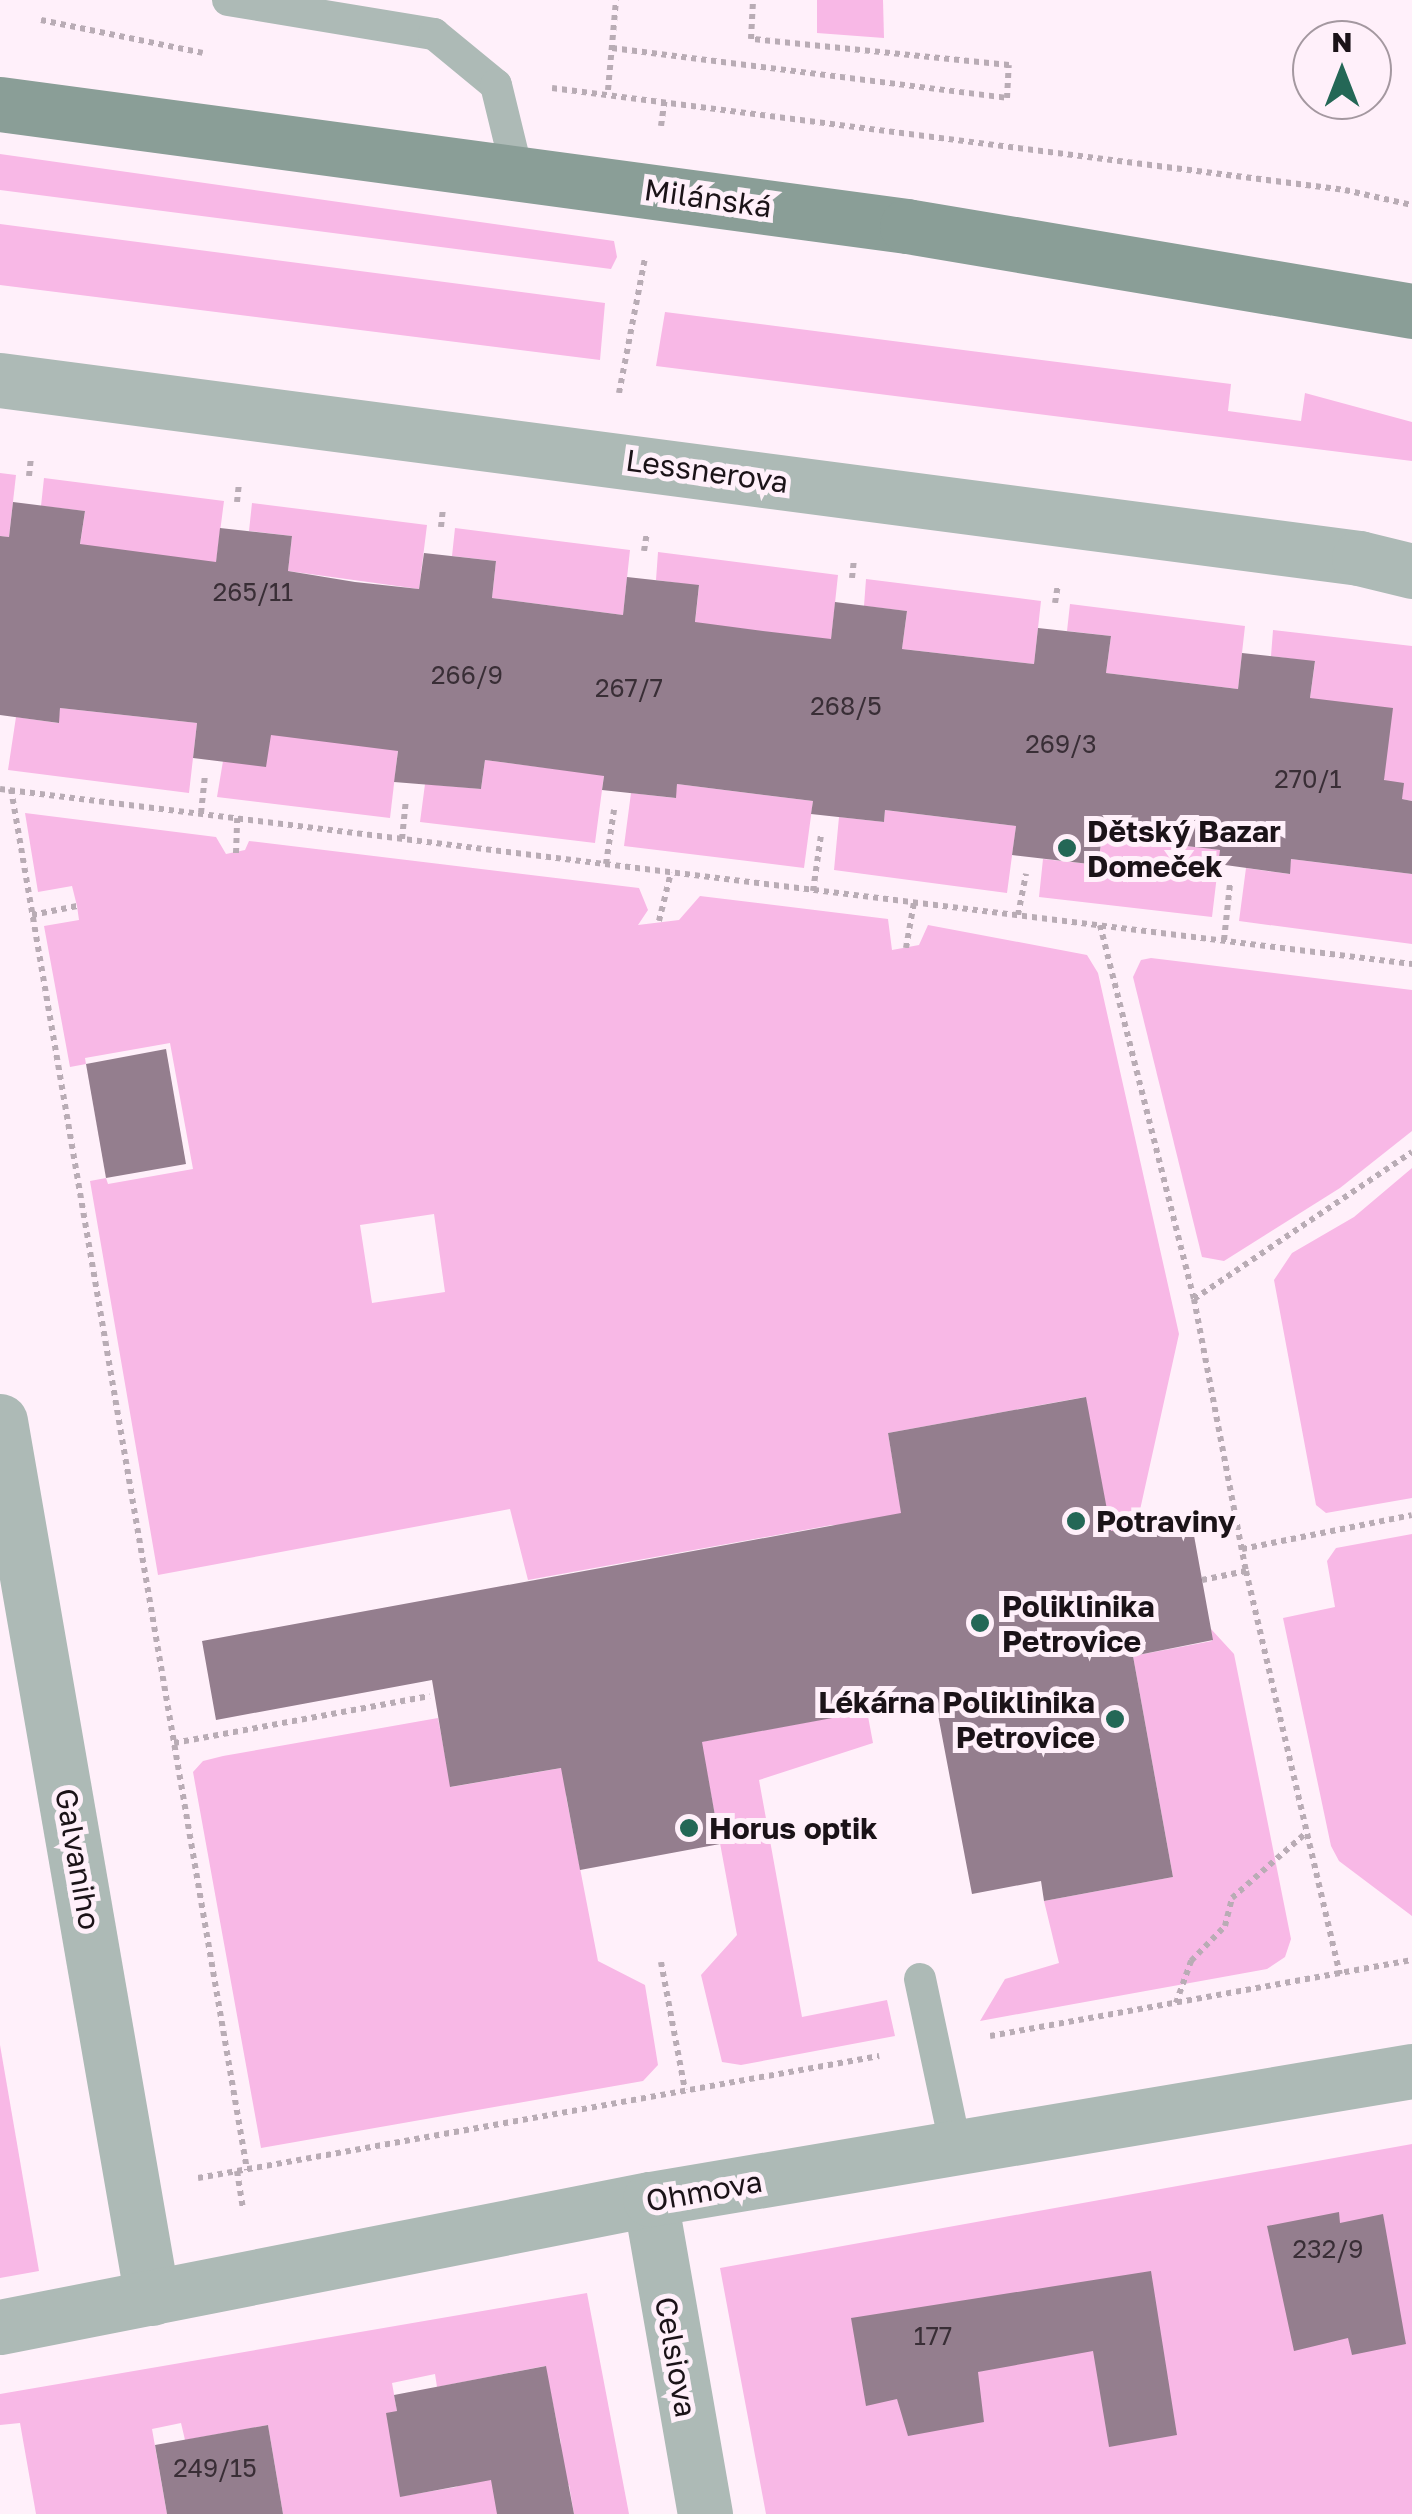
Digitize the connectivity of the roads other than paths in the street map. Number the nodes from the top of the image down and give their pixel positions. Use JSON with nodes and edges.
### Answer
{"nodes":[{"id":1,"x":228,"y":0,"type":"edge"},
{"id":2,"x":0,"y":104,"type":"edge"},
{"id":3,"x":517,"y":171,"type":"junction"},
{"id":4,"x":1412,"y":311,"type":"edge"},
{"id":5,"x":0,"y":380,"type":"edge"},
{"id":6,"x":1412,"y":571,"type":"edge"},
{"id":7,"x":0,"y":1420,"type":"edge"},
{"id":8,"x":920,"y":1979,"type":"dead end"},
{"id":9,"x":1412,"y":2071,"type":"edge"},
{"id":10,"x":956,"y":2148,"type":"junction"},
{"id":11,"x":650,"y":2199,"type":"junction"},
{"id":12,"x":152,"y":2298,"type":"junction"},
{"id":13,"x":0,"y":2326,"type":"edge"},
{"id":14,"x":705,"y":2514,"type":"edge"}],
"edges":[{"from":1,"to":3,"type":"lane"},
{"from":2,"to":3,"type":"street","name":"Milánská"},
{"from":3,"to":4,"type":"street","name":"Milánská"},
{"from":5,"to":6,"type":"street","name":"Lessnerova"},
{"from":7,"to":12,"type":"street","name":"Galvaniho"},
{"from":8,"to":10,"type":"lane"},
{"from":9,"to":10,"type":"street","name":"Ohmova"},
{"from":10,"to":11,"type":"street","name":"Ohmova"},
{"from":11,"to":12,"type":"street","name":"Ohmova"},
{"from":11,"to":14,"type":"street","name":"Celsiova"},
{"from":12,"to":13,"type":"street","name":"Ohmova"}]}
